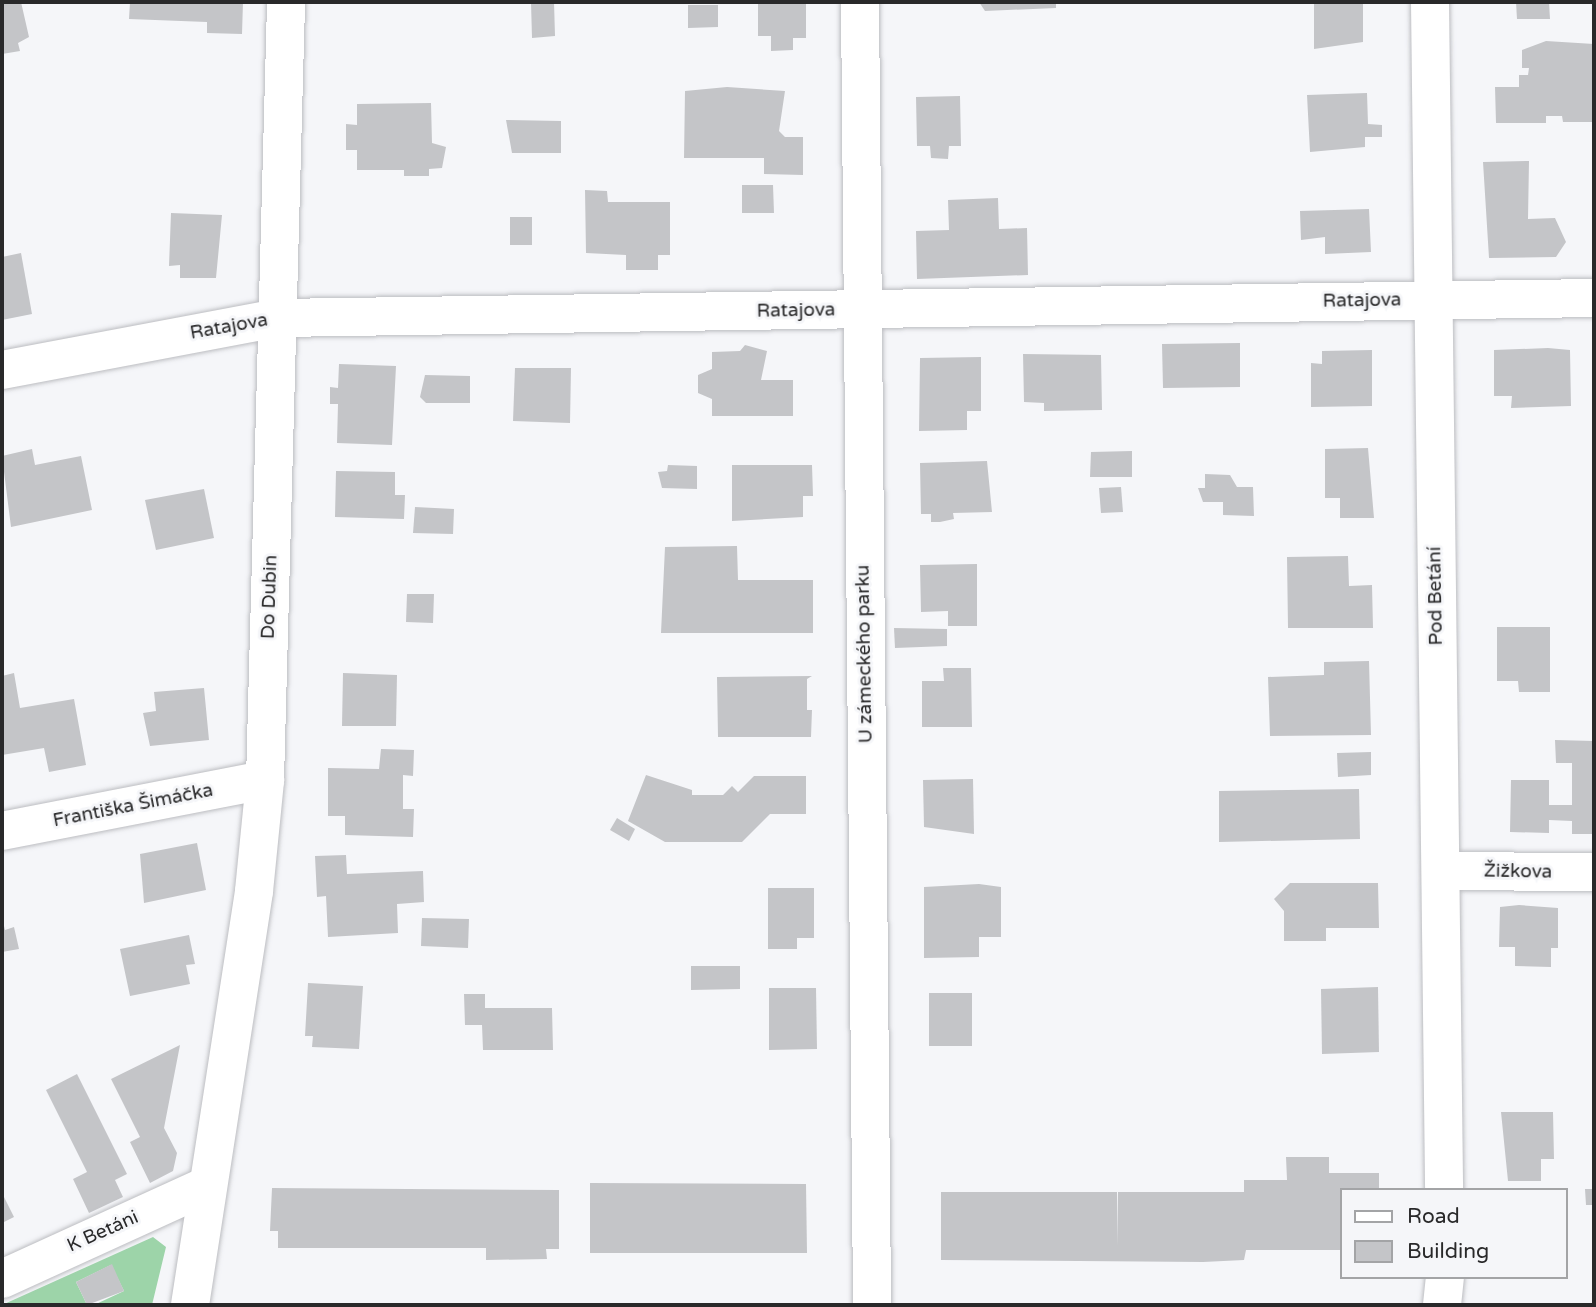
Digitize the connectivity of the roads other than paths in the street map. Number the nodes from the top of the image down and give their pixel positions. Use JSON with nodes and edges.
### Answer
{"nodes":[{"id":1,"x":286,"y":2,"type":"edge"},
{"id":2,"x":860,"y":2,"type":"edge"},
{"id":3,"x":1430,"y":2,"type":"edge"},
{"id":4,"x":1594,"y":298,"type":"edge"},
{"id":5,"x":1431,"y":300,"type":"junction"},
{"id":6,"x":861,"y":310,"type":"junction"},
{"id":7,"x":278,"y":318,"type":"junction"},
{"id":8,"x":2,"y":370,"type":"edge"},
{"id":9,"x":265,"y":780,"type":"junction"},
{"id":10,"x":2,"y":831,"type":"edge"},
{"id":11,"x":1441,"y":871,"type":"junction"},
{"id":12,"x":1594,"y":872,"type":"edge"},
{"id":13,"x":204,"y":1187,"type":"junction"},
{"id":14,"x":1444,"y":1188,"type":"edge"},
{"id":15,"x":2,"y":1279,"type":"edge"},
{"id":16,"x":1445,"y":1279,"type":"edge"},
{"id":17,"x":190,"y":1305,"type":"edge"},
{"id":18,"x":872,"y":1305,"type":"edge"},
{"id":19,"x":1441,"y":1305,"type":"edge"}],
"edges":[{"from":1,"to":7,"type":"street","name":"Do Dubin"},
{"from":2,"to":6,"type":"street","name":"U zámeckého parku"},
{"from":3,"to":5,"type":"street","name":"Pod Betání"},
{"from":4,"to":5,"type":"street","name":"Ratajova"},
{"from":5,"to":6,"type":"street","name":"Ratajova"},
{"from":5,"to":11,"type":"street","name":"Pod Betání"},
{"from":6,"to":7,"type":"street","name":"Ratajova"},
{"from":6,"to":18,"type":"street","name":"U zámeckého parku"},
{"from":7,"to":8,"type":"street","name":"Ratajova"},
{"from":7,"to":9,"type":"street","name":"Do Dubin"},
{"from":9,"to":10,"type":"street","name":"Františka Šimáčka"},
{"from":9,"to":13,"type":"street","name":"Do Dubin"},
{"from":11,"to":12,"type":"street","name":"Žižkova"},
{"from":11,"to":14,"type":"street","name":"Pod Betání"},
{"from":13,"to":15,"type":"street","name":"K Betáni"},
{"from":13,"to":17,"type":"street","name":"Do Dubin"},
{"from":16,"to":19,"type":"street"}]}
